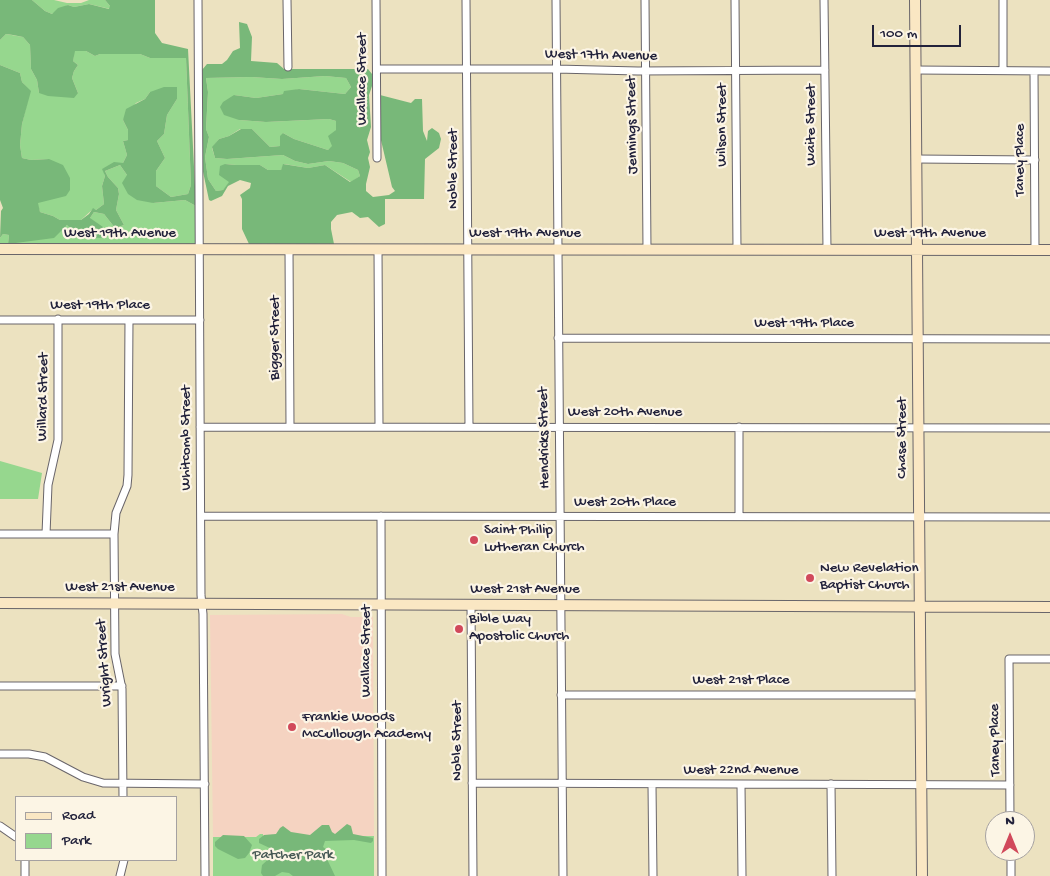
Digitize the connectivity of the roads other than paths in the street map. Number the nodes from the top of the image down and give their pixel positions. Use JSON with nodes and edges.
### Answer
{"nodes":[{"id":1,"x":198,"y":0,"type":"edge"},
{"id":2,"x":287,"y":0,"type":"edge"},
{"id":3,"x":376,"y":0,"type":"edge"},
{"id":4,"x":466,"y":0,"type":"edge"},
{"id":5,"x":556,"y":0,"type":"edge"},
{"id":6,"x":646,"y":0,"type":"edge"},
{"id":7,"x":735,"y":0,"type":"edge"},
{"id":8,"x":824,"y":0,"type":"edge"},
{"id":9,"x":915,"y":0,"type":"edge"},
{"id":10,"x":1003,"y":0,"type":"edge"},
{"id":11,"x":288,"y":67,"type":"dead end"},
{"id":12,"x":377,"y":69,"type":"junction"},
{"id":13,"x":556,"y":69,"type":"junction"},
{"id":14,"x":467,"y":70,"type":"junction"},
{"id":15,"x":736,"y":70,"type":"junction"},
{"id":16,"x":825,"y":70,"type":"junction"},
{"id":17,"x":915,"y":70,"type":"junction"},
{"id":18,"x":1003,"y":70,"type":"junction"},
{"id":19,"x":646,"y":71,"type":"junction"},
{"id":20,"x":1034,"y":71,"type":"junction"},
{"id":21,"x":1050,"y":71,"type":"edge"},
{"id":22,"x":377,"y":158,"type":"dead end"},
{"id":23,"x":916,"y":159,"type":"junction"},
{"id":24,"x":1034,"y":160,"type":"junction"},
{"id":25,"x":0,"y":249,"type":"edge"},
{"id":26,"x":200,"y":249,"type":"junction"},
{"id":27,"x":289,"y":249,"type":"junction"},
{"id":28,"x":378,"y":249,"type":"junction"},
{"id":29,"x":468,"y":249,"type":"junction"},
{"id":30,"x":558,"y":249,"type":"junction"},
{"id":31,"x":647,"y":249,"type":"junction"},
{"id":32,"x":737,"y":249,"type":"junction"},
{"id":33,"x":826,"y":249,"type":"junction"},
{"id":34,"x":916,"y":249,"type":"junction"},
{"id":35,"x":1034,"y":250,"type":"junction"},
{"id":36,"x":1050,"y":250,"type":"edge"},
{"id":37,"x":58,"y":319,"type":"junction"},
{"id":38,"x":0,"y":320,"type":"edge"},
{"id":39,"x":129,"y":320,"type":"junction"},
{"id":40,"x":200,"y":320,"type":"junction"},
{"id":41,"x":917,"y":337,"type":"junction"},
{"id":42,"x":558,"y":338,"type":"junction"},
{"id":43,"x":1050,"y":339,"type":"edge"},
{"id":44,"x":200,"y":427,"type":"junction"},
{"id":45,"x":290,"y":427,"type":"junction"},
{"id":46,"x":379,"y":427,"type":"junction"},
{"id":47,"x":469,"y":427,"type":"junction"},
{"id":48,"x":558,"y":427,"type":"junction"},
{"id":49,"x":739,"y":427,"type":"junction"},
{"id":50,"x":918,"y":427,"type":"junction"},
{"id":51,"x":1050,"y":428,"type":"edge"},
{"id":52,"x":201,"y":516,"type":"junction"},
{"id":53,"x":381,"y":516,"type":"junction"},
{"id":54,"x":560,"y":516,"type":"junction"},
{"id":55,"x":739,"y":516,"type":"junction"},
{"id":56,"x":918,"y":516,"type":"junction"},
{"id":57,"x":1050,"y":517,"type":"edge"},
{"id":58,"x":0,"y":534,"type":"edge"},
{"id":59,"x":46,"y":534,"type":"junction"},
{"id":60,"x":114,"y":534,"type":"junction"},
{"id":61,"x":0,"y":603,"type":"edge"},
{"id":62,"x":114,"y":603,"type":"junction"},
{"id":63,"x":202,"y":604,"type":"junction"},
{"id":64,"x":381,"y":605,"type":"junction"},
{"id":65,"x":471,"y":605,"type":"junction"},
{"id":66,"x":560,"y":605,"type":"junction"},
{"id":67,"x":919,"y":606,"type":"junction"},
{"id":68,"x":1050,"y":607,"type":"edge"},
{"id":69,"x":1050,"y":659,"type":"edge"},
{"id":70,"x":0,"y":686,"type":"edge"},
{"id":71,"x":122,"y":686,"type":"junction"},
{"id":72,"x":561,"y":695,"type":"junction"},
{"id":73,"x":920,"y":695,"type":"junction"},
{"id":74,"x":0,"y":754,"type":"edge"},
{"id":75,"x":123,"y":784,"type":"junction"},
{"id":76,"x":204,"y":784,"type":"junction"},
{"id":77,"x":472,"y":784,"type":"junction"},
{"id":78,"x":562,"y":784,"type":"junction"},
{"id":79,"x":652,"y":784,"type":"junction"},
{"id":80,"x":741,"y":784,"type":"junction"},
{"id":81,"x":831,"y":784,"type":"junction"},
{"id":82,"x":921,"y":784,"type":"junction"},
{"id":83,"x":1010,"y":785,"type":"junction"},
{"id":84,"x":123,"y":796,"type":"edge"},
{"id":85,"x":1010,"y":811,"type":"edge"},
{"id":86,"x":0,"y":826,"type":"edge"},
{"id":87,"x":15,"y":834,"type":"edge"},
{"id":88,"x":25,"y":861,"type":"edge"},
{"id":89,"x":124,"y":861,"type":"edge"},
{"id":90,"x":1010,"y":861,"type":"edge"},
{"id":91,"x":26,"y":876,"type":"edge"},
{"id":92,"x":120,"y":876,"type":"edge"},
{"id":93,"x":205,"y":876,"type":"edge"},
{"id":94,"x":382,"y":876,"type":"edge"},
{"id":95,"x":474,"y":876,"type":"edge"},
{"id":96,"x":563,"y":876,"type":"edge"},
{"id":97,"x":653,"y":876,"type":"edge"},
{"id":98,"x":742,"y":876,"type":"edge"},
{"id":99,"x":832,"y":876,"type":"edge"},
{"id":100,"x":922,"y":876,"type":"edge"},
{"id":101,"x":1011,"y":876,"type":"edge"}],
"edges":[{"from":1,"to":26,"type":"street","name":"Whitcomb Street"},
{"from":2,"to":11,"type":"street"},
{"from":3,"to":12,"type":"street","name":"Wallace Street"},
{"from":4,"to":14,"type":"street","name":"Noble Street"},
{"from":5,"to":13,"type":"street","name":"Hendricks Street"},
{"from":6,"to":19,"type":"street","name":"Jennings Street"},
{"from":7,"to":15,"type":"street","name":"Wilson Street"},
{"from":8,"to":16,"type":"street","name":"Waite Street"},
{"from":9,"to":17,"type":"street","name":"Chase Street"},
{"from":10,"to":18,"type":"street"},
{"from":12,"to":14,"type":"street","name":"West 17th Avenue"},
{"from":12,"to":22,"type":"street","name":"Wallace Street"},
{"from":13,"to":14,"type":"street","name":"West 17th Avenue"},
{"from":13,"to":19,"type":"street","name":"West 17th Avenue"},
{"from":13,"to":30,"type":"street","name":"Hendricks Street"},
{"from":14,"to":29,"type":"street","name":"Noble Street"},
{"from":15,"to":16,"type":"street","name":"West 17th Avenue"},
{"from":15,"to":19,"type":"street","name":"West 17th Avenue"},
{"from":15,"to":32,"type":"street","name":"Wilson Street"},
{"from":16,"to":33,"type":"street","name":"Waite Street"},
{"from":17,"to":18,"type":"street"},
{"from":17,"to":23,"type":"street","name":"Chase Street"},
{"from":18,"to":20,"type":"street"},
{"from":19,"to":31,"type":"street","name":"Jennings Street"},
{"from":20,"to":21,"type":"street"},
{"from":20,"to":24,"type":"street","name":"Taney Place"},
{"from":23,"to":24,"type":"street"},
{"from":23,"to":34,"type":"street","name":"Chase Street"},
{"from":24,"to":35,"type":"street","name":"Taney Place"},
{"from":25,"to":26,"type":"street","name":"West 19th Avenue"},
{"from":26,"to":27,"type":"street","name":"West 19th Avenue"},
{"from":26,"to":40,"type":"street","name":"Whitcomb Street"},
{"from":27,"to":28,"type":"street","name":"West 19th Avenue"},
{"from":27,"to":45,"type":"street","name":"Bigger Street"},
{"from":28,"to":29,"type":"street","name":"West 19th Avenue"},
{"from":28,"to":46,"type":"street"},
{"from":29,"to":30,"type":"street","name":"West 19th Avenue"},
{"from":29,"to":47,"type":"street","name":"Noble Street"},
{"from":30,"to":31,"type":"street","name":"West 19th Avenue"},
{"from":30,"to":42,"type":"street","name":"Hendricks Street"},
{"from":31,"to":32,"type":"street","name":"West 19th Avenue"},
{"from":32,"to":33,"type":"street","name":"West 19th Avenue"},
{"from":33,"to":34,"type":"street","name":"West 19th Avenue"},
{"from":34,"to":35,"type":"street","name":"West 19th Avenue"},
{"from":34,"to":41,"type":"street","name":"Chase Street"},
{"from":35,"to":36,"type":"street","name":"West 19th Avenue"},
{"from":37,"to":38,"type":"street","name":"West 19th Place"},
{"from":37,"to":39,"type":"street","name":"West 19th Place"},
{"from":37,"to":59,"type":"street","name":"Willard Street"},
{"from":39,"to":40,"type":"street","name":"West 19th Place"},
{"from":39,"to":60,"type":"street","name":"Wright Street"},
{"from":40,"to":44,"type":"street","name":"Whitcomb Street"},
{"from":41,"to":42,"type":"street","name":"West 19th Place"},
{"from":41,"to":43,"type":"street","name":"West 19th Place"},
{"from":41,"to":50,"type":"street","name":"Chase Street"},
{"from":42,"to":48,"type":"street","name":"Hendricks Street"},
{"from":44,"to":45,"type":"street","name":"West 20th Avenue"},
{"from":44,"to":52,"type":"street","name":"Whitcomb Street"},
{"from":45,"to":46,"type":"street","name":"West 20th Avenue"},
{"from":46,"to":47,"type":"street","name":"West 20th Avenue"},
{"from":47,"to":48,"type":"street","name":"West 20th Avenue"},
{"from":48,"to":49,"type":"street","name":"West 20th Avenue"},
{"from":48,"to":54,"type":"street","name":"Hendricks Street"},
{"from":49,"to":50,"type":"street","name":"West 20th Avenue"},
{"from":49,"to":55,"type":"street"},
{"from":50,"to":51,"type":"street","name":"West 20th Avenue"},
{"from":50,"to":56,"type":"street","name":"Chase Street"},
{"from":52,"to":53,"type":"street","name":"West 20th Place"},
{"from":52,"to":63,"type":"street","name":"Whitcomb Street"},
{"from":53,"to":54,"type":"street","name":"West 20th Place"},
{"from":53,"to":64,"type":"street","name":"Wallace Street"},
{"from":54,"to":55,"type":"street","name":"West 20th Place"},
{"from":54,"to":66,"type":"street","name":"Hendricks Street"},
{"from":55,"to":56,"type":"street","name":"West 20th Place"},
{"from":56,"to":57,"type":"street","name":"West 20th Place"},
{"from":56,"to":67,"type":"street","name":"Chase Street"},
{"from":58,"to":59,"type":"street"},
{"from":59,"to":60,"type":"street"},
{"from":60,"to":62,"type":"street","name":"Wright Street"},
{"from":61,"to":62,"type":"street","name":"West 21st Avenue"},
{"from":62,"to":63,"type":"street","name":"West 21st Avenue"},
{"from":62,"to":71,"type":"street","name":"Wright Street"},
{"from":63,"to":64,"type":"street","name":"West 21st Avenue"},
{"from":63,"to":76,"type":"street","name":"Whitcomb Street"},
{"from":64,"to":65,"type":"street","name":"West 21st Avenue"},
{"from":64,"to":94,"type":"street","name":"Wallace Street"},
{"from":65,"to":66,"type":"street","name":"West 21st Avenue"},
{"from":65,"to":77,"type":"street","name":"Noble Street"},
{"from":66,"to":67,"type":"street","name":"West 21st Avenue"},
{"from":66,"to":72,"type":"street","name":"Hendricks Street"},
{"from":67,"to":68,"type":"street","name":"West 21st Avenue"},
{"from":67,"to":73,"type":"street","name":"Chase Street"},
{"from":69,"to":83,"type":"street","name":"Taney Place"},
{"from":70,"to":71,"type":"street"},
{"from":71,"to":75,"type":"street","name":"Wright Street"},
{"from":72,"to":73,"type":"street","name":"West 21st Place"},
{"from":72,"to":78,"type":"street","name":"Hendricks Street"},
{"from":73,"to":82,"type":"street","name":"Chase Street"},
{"from":74,"to":75,"type":"street"},
{"from":75,"to":76,"type":"street"},
{"from":75,"to":84,"type":"street","name":"Wright Street"},
{"from":76,"to":93,"type":"street","name":"Whitcomb Street"},
{"from":77,"to":78,"type":"street","name":"West 22nd Avenue"},
{"from":77,"to":95,"type":"street","name":"Noble Street"},
{"from":78,"to":79,"type":"street","name":"West 22nd Avenue"},
{"from":78,"to":96,"type":"street","name":"Hendricks Street"},
{"from":79,"to":80,"type":"street","name":"West 22nd Avenue"},
{"from":79,"to":97,"type":"street"},
{"from":80,"to":81,"type":"street","name":"West 22nd Avenue"},
{"from":80,"to":98,"type":"street"},
{"from":81,"to":82,"type":"street","name":"West 22nd Avenue"},
{"from":81,"to":99,"type":"street"},
{"from":82,"to":83,"type":"street","name":"West 22nd Avenue"},
{"from":82,"to":100,"type":"street","name":"Chase Street"},
{"from":83,"to":85,"type":"street","name":"Taney Place"},
{"from":86,"to":87,"type":"street"},
{"from":88,"to":91,"type":"street"},
{"from":89,"to":92,"type":"street"},
{"from":90,"to":101,"type":"street"}]}
